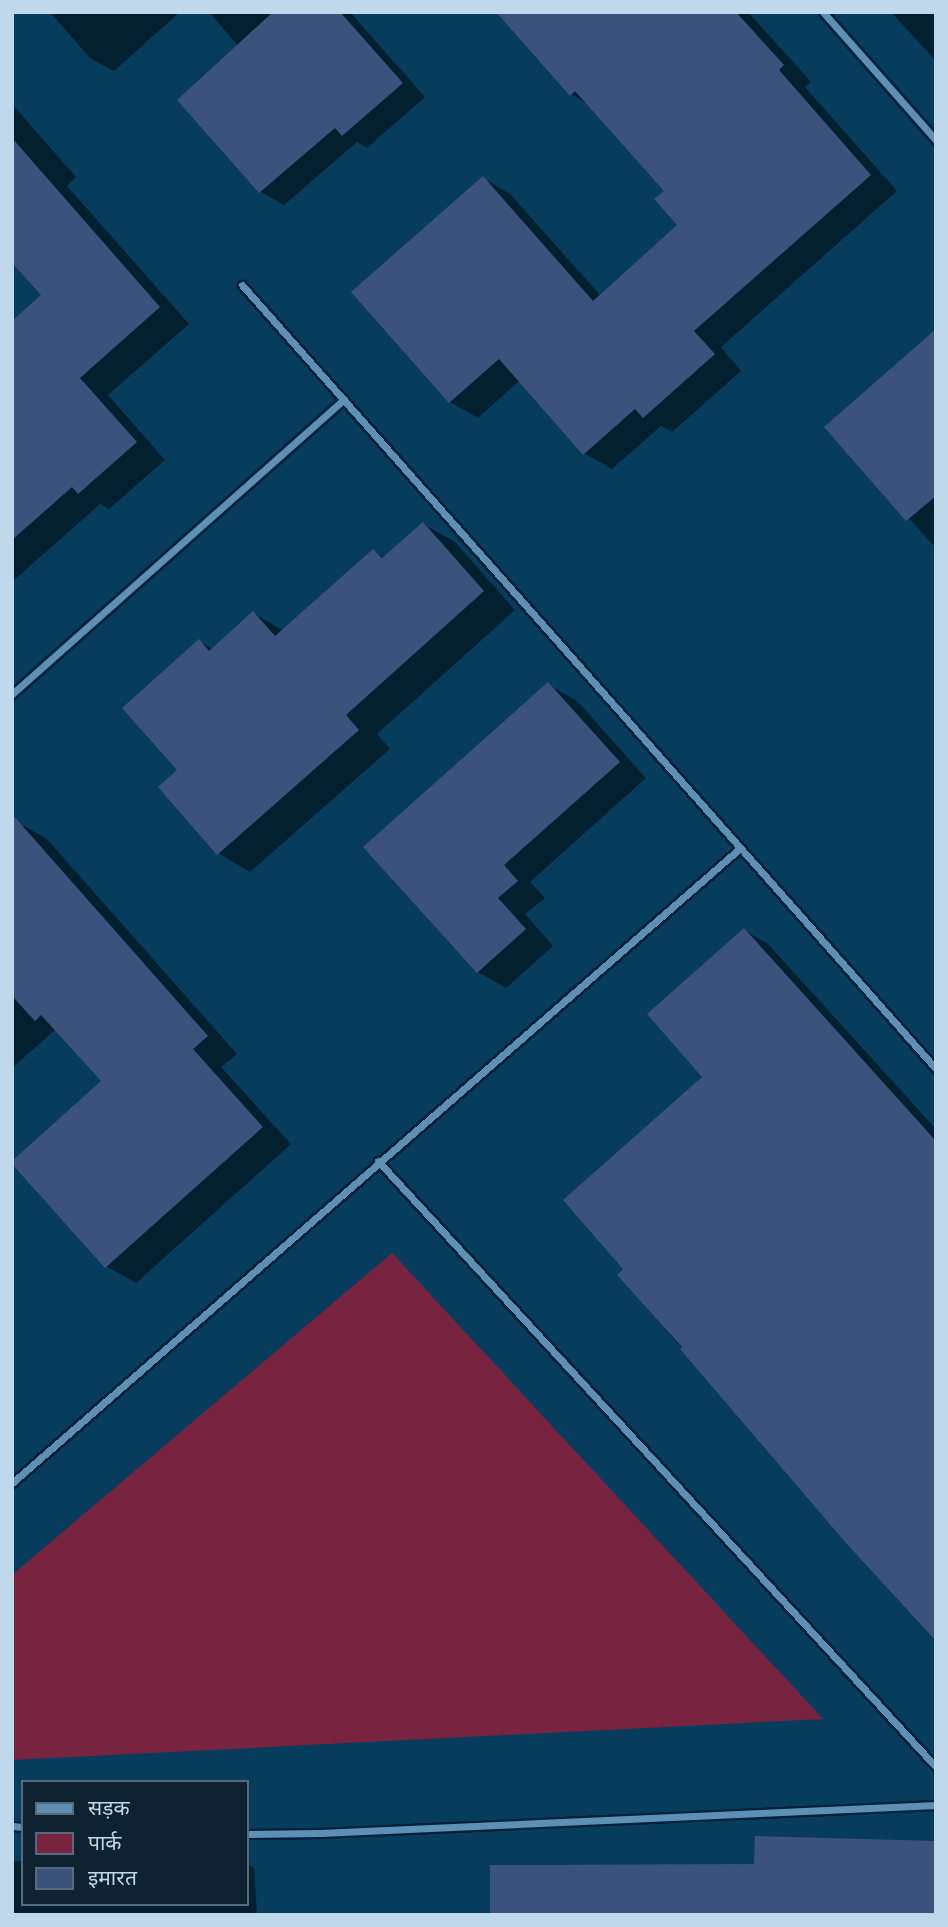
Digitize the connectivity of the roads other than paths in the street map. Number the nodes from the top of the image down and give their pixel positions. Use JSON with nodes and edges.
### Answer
{"nodes":[{"id":1,"x":823,"y":12,"type":"edge"},
{"id":2,"x":936,"y":140,"type":"edge"},
{"id":3,"x":242,"y":285,"type":"dead end"},
{"id":4,"x":345,"y":399,"type":"junction"},
{"id":5,"x":12,"y":694,"type":"edge"},
{"id":6,"x":738,"y":850,"type":"junction"},
{"id":7,"x":936,"y":1069,"type":"edge"},
{"id":8,"x":378,"y":1161,"type":"junction"},
{"id":9,"x":12,"y":1483,"type":"edge"},
{"id":10,"x":936,"y":1767,"type":"edge"},
{"id":11,"x":936,"y":1805,"type":"edge"},
{"id":12,"x":248,"y":1834,"type":"edge"}],
"edges":[{"from":1,"to":2,"type":"street"},
{"from":3,"to":4,"type":"street"},
{"from":4,"to":5,"type":"street"},
{"from":4,"to":6,"type":"street"},
{"from":6,"to":7,"type":"street"},
{"from":6,"to":8,"type":"street"},
{"from":8,"to":9,"type":"street"},
{"from":8,"to":10,"type":"street"},
{"from":11,"to":12,"type":"street"}]}
